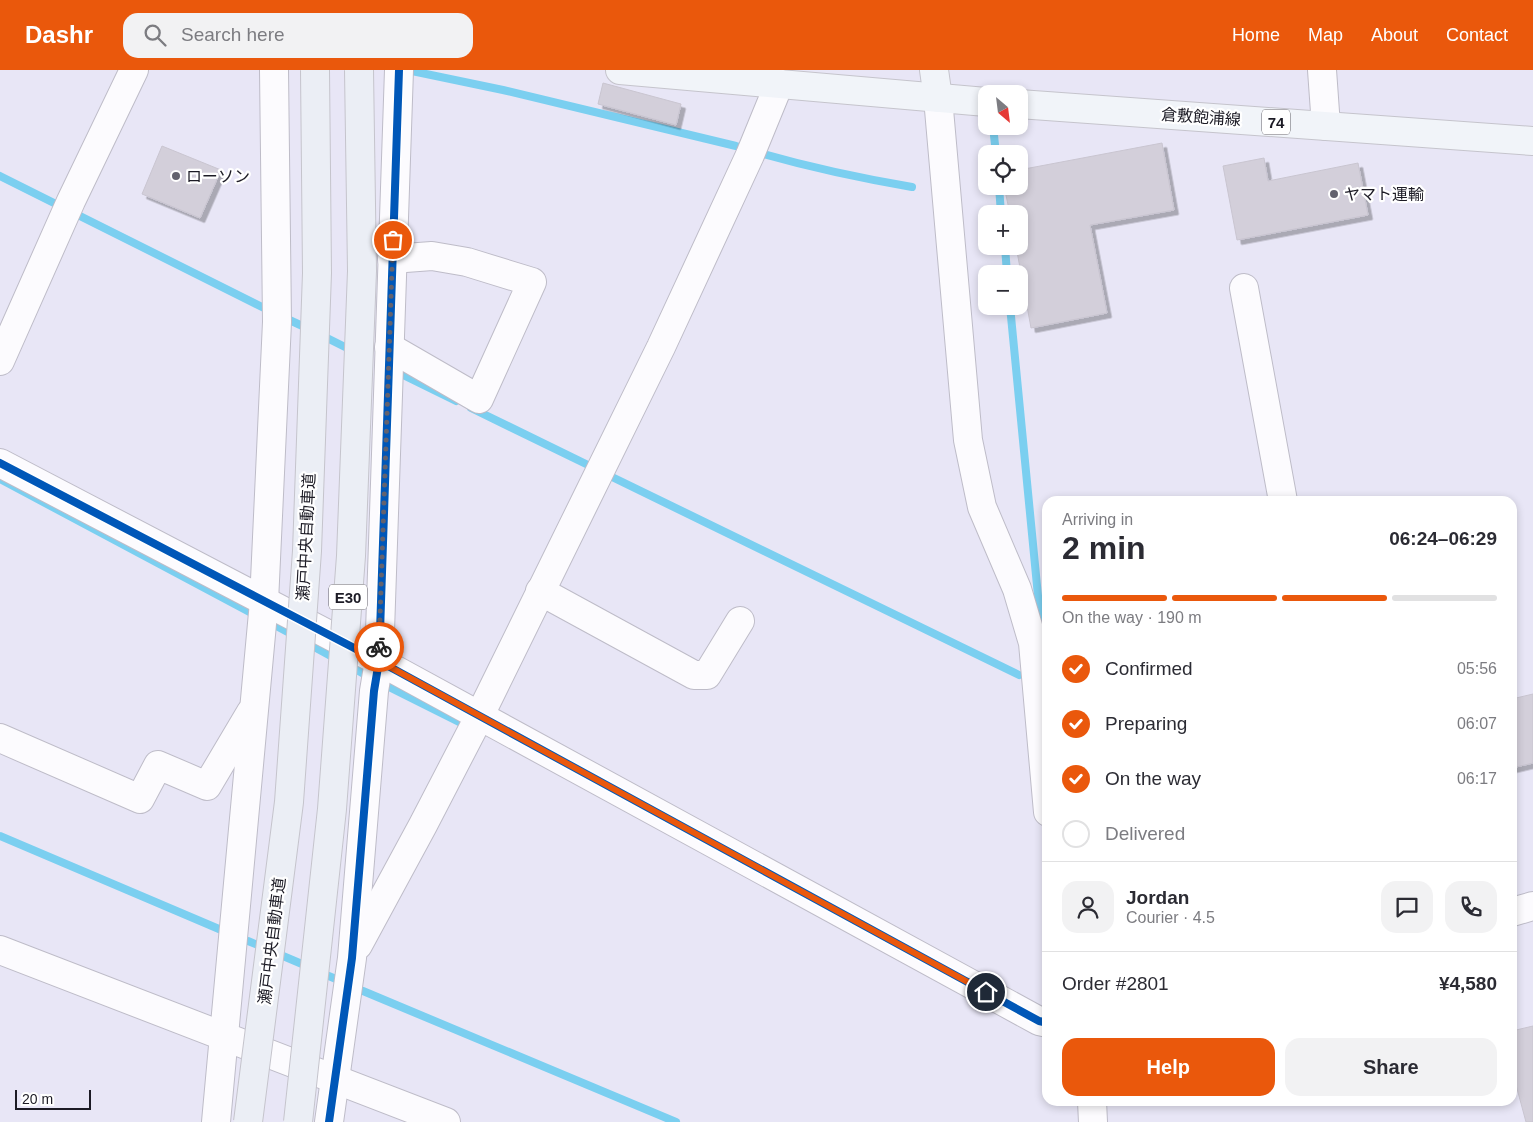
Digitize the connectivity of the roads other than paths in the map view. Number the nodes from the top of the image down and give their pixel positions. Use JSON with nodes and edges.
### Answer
{"nodes":[{"id":1,"x":134,"y":70,"type":"edge"},
{"id":2,"x":274,"y":70,"type":"edge"},
{"id":3,"x":315,"y":70,"type":"edge"},
{"id":4,"x":358,"y":70,"type":"edge"},
{"id":5,"x":399,"y":70,"type":"edge"},
{"id":6,"x":620,"y":70,"type":"edge"},
{"id":7,"x":934,"y":70,"type":"edge"},
{"id":8,"x":1322,"y":70,"type":"edge"},
{"id":9,"x":778,"y":83,"type":"junction"},
{"id":10,"x":938,"y":98,"type":"junction"},
{"id":11,"x":978,"y":101,"type":"edge"},
{"id":12,"x":1028,"y":105,"type":"edge"},
{"id":13,"x":1326,"y":126,"type":"junction"},
{"id":14,"x":1533,"y":141,"type":"edge"},
{"id":15,"x":392,"y":259,"type":"junction"},
{"id":16,"x":1244,"y":288,"type":"dead end"},
{"id":17,"x":389,"y":347,"type":"junction"},
{"id":18,"x":0,"y":361,"type":"edge"},
{"id":19,"x":0,"y":464,"type":"edge"},
{"id":20,"x":1282,"y":496,"type":"edge"},
{"id":21,"x":540,"y":592,"type":"junction"},
{"id":22,"x":263,"y":615,"type":"junction"},
{"id":23,"x":740,"y":620,"type":"dead end"},
{"id":24,"x":377,"y":676,"type":"junction"},
{"id":25,"x":255,"y":705,"type":"junction"},
{"id":26,"x":474,"y":725,"type":"junction"},
{"id":27,"x":0,"y":738,"type":"edge"},
{"id":28,"x":1042,"y":744,"type":"edge"},
{"id":29,"x":1533,"y":906,"type":"edge"},
{"id":30,"x":1517,"y":911,"type":"edge"},
{"id":31,"x":0,"y":950,"type":"edge"},
{"id":32,"x":352,"y":958,"type":"junction"},
{"id":33,"x":1042,"y":1022,"type":"edge"},
{"id":34,"x":225,"y":1036,"type":"junction"},
{"id":35,"x":335,"y":1078,"type":"junction"},
{"id":36,"x":1092,"y":1106,"type":"edge"},
{"id":37,"x":216,"y":1122,"type":"edge"},
{"id":38,"x":248,"y":1122,"type":"edge"},
{"id":39,"x":298,"y":1122,"type":"edge"},
{"id":40,"x":329,"y":1122,"type":"edge"},
{"id":41,"x":446,"y":1122,"type":"edge"},
{"id":42,"x":1093,"y":1122,"type":"edge"}],
"edges":[{"from":1,"to":18,"type":"street"},
{"from":2,"to":22,"type":"street"},
{"from":3,"to":38,"type":"highway","name":"瀬戸中央自動車道","bridge":true},
{"from":4,"to":39,"type":"highway","number":"E30","bridge":true},
{"from":5,"to":15,"type":"street"},
{"from":6,"to":9,"type":"main road"},
{"from":7,"to":10,"type":"main road"},
{"from":8,"to":13,"type":"street"},
{"from":9,"to":10,"type":"main road"},
{"from":9,"to":21,"type":"street"},
{"from":10,"to":11,"type":"main road"},
{"from":10,"to":28,"type":"street"},
{"from":12,"to":13,"type":"main road","name":"倉敷飽浦線","number":"74"},
{"from":13,"to":14,"type":"main road","name":"倉敷飽浦線","number":"74"},
{"from":15,"to":17,"type":"street"},
{"from":15,"to":17,"type":"street"},
{"from":16,"to":20,"type":"street"},
{"from":17,"to":24,"type":"street"},
{"from":19,"to":22,"type":"street"},
{"from":21,"to":23,"type":"street"},
{"from":21,"to":26,"type":"street"},
{"from":22,"to":24,"type":"street"},
{"from":22,"to":25,"type":"street"},
{"from":24,"to":26,"type":"street"},
{"from":24,"to":32,"type":"street"},
{"from":25,"to":27,"type":"street"},
{"from":25,"to":34,"type":"street"},
{"from":26,"to":32,"type":"street"},
{"from":26,"to":33,"type":"street"},
{"from":29,"to":30,"type":"street"},
{"from":31,"to":34,"type":"street"},
{"from":32,"to":35,"type":"street"},
{"from":34,"to":35,"type":"street"},
{"from":34,"to":37,"type":"street"},
{"from":35,"to":40,"type":"street"},
{"from":35,"to":41,"type":"street"},
{"from":36,"to":42,"type":"street"}]}
